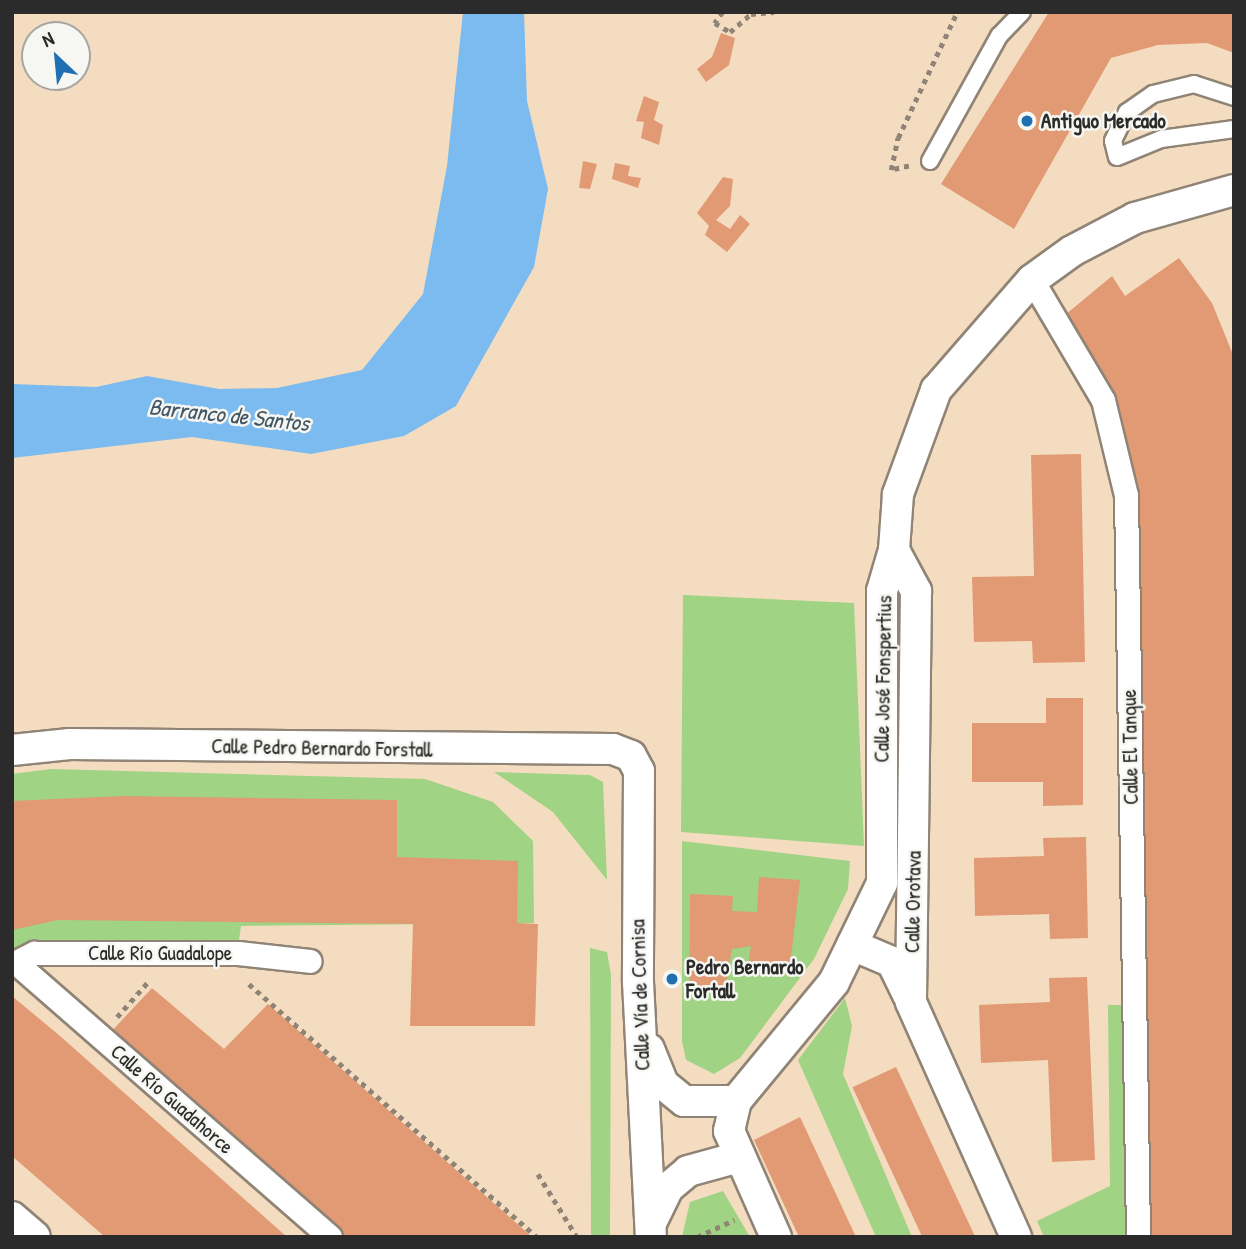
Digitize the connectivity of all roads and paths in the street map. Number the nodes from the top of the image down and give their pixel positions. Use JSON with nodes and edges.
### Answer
{"nodes":[{"id":1,"x":723,"y":12,"type":"edge"},
{"id":2,"x":774,"y":12,"type":"edge"},
{"id":3,"x":957,"y":12,"type":"edge"},
{"id":4,"x":1022,"y":12,"type":"edge"},
{"id":5,"x":1234,"y":97,"type":"edge"},
{"id":6,"x":1234,"y":129,"type":"edge"},
{"id":7,"x":930,"y":161,"type":"joint"},
{"id":8,"x":1234,"y":190,"type":"edge"},
{"id":9,"x":1032,"y":280,"type":"junction"},
{"id":10,"x":894,"y":550,"type":"junction"},
{"id":11,"x":12,"y":750,"type":"edge"},
{"id":12,"x":631,"y":756,"type":"joint"},
{"id":13,"x":852,"y":945,"type":"junction"},
{"id":14,"x":174,"y":953,"type":"junction"},
{"id":15,"x":214,"y":953,"type":"junction"},
{"id":16,"x":310,"y":961,"type":"dead end"},
{"id":17,"x":14,"y":963,"type":"edge"},
{"id":18,"x":911,"y":1002,"type":"junction"},
{"id":19,"x":640,"y":1026,"type":"junction"},
{"id":20,"x":100,"y":1036,"type":"junction"},
{"id":21,"x":684,"y":1101,"type":"junction"},
{"id":22,"x":736,"y":1101,"type":"junction"},
{"id":23,"x":646,"y":1134,"type":"junction"},
{"id":24,"x":734,"y":1144,"type":"junction"},
{"id":25,"x":688,"y":1171,"type":"junction"},
{"id":26,"x":538,"y":1174,"type":"dead end"},
{"id":27,"x":762,"y":1206,"type":"junction"},
{"id":28,"x":12,"y":1217,"type":"edge"},
{"id":29,"x":651,"y":1229,"type":"edge"},
{"id":30,"x":35,"y":1237,"type":"edge"},
{"id":31,"x":330,"y":1237,"type":"edge"},
{"id":32,"x":537,"y":1237,"type":"edge"},
{"id":33,"x":577,"y":1237,"type":"edge"},
{"id":34,"x":696,"y":1237,"type":"edge"},
{"id":35,"x":776,"y":1237,"type":"edge"},
{"id":36,"x":1016,"y":1237,"type":"edge"},
{"id":37,"x":1138,"y":1237,"type":"edge"}],
"edges":[{"from":1,"to":2,"type":"path"},
{"from":3,"to":7,"type":"path"},
{"from":4,"to":7,"type":"lane"},
{"from":5,"to":6,"type":"lane"},
{"from":8,"to":9,"type":"street","name":"Calle José Fonspertius"},
{"from":9,"to":10,"type":"street","name":"Calle José Fonspertius"},
{"from":9,"to":37,"type":"street","name":"Calle El Tanque"},
{"from":10,"to":13,"type":"street","name":"Calle José Fonspertius"},
{"from":10,"to":18,"type":"street","name":"Calle Orotava"},
{"from":11,"to":12,"type":"street","name":"Calle Pedro Bernardo Forstall"},
{"from":12,"to":19,"type":"street","name":"Calle Vía de Cornisa"},
{"from":13,"to":18,"type":"street"},
{"from":13,"to":22,"type":"street","name":"Calle José Fonspertius"},
{"from":14,"to":15,"type":"street","name":"Calle Río Guadalope"},
{"from":14,"to":17,"type":"street","name":"Calle Río Guadalope"},
{"from":14,"to":20,"type":"path"},
{"from":15,"to":16,"type":"street","name":"Calle Río Guadalope"},
{"from":15,"to":32,"type":"path"},
{"from":17,"to":20,"type":"street","name":"Calle Río Guadahorce"},
{"from":18,"to":36,"type":"street","name":"Calle Orotava"},
{"from":19,"to":21,"type":"street"},
{"from":19,"to":23,"type":"street","name":"Calle Vía de Cornisa"},
{"from":20,"to":31,"type":"street","name":"Calle Río Guadahorce"},
{"from":21,"to":22,"type":"street"},
{"from":21,"to":23,"type":"street"},
{"from":22,"to":24,"type":"street","name":"Calle José Fonspertius"},
{"from":23,"to":25,"type":"street"},
{"from":23,"to":29,"type":"street","name":"Calle Vía de Cornisa"},
{"from":24,"to":25,"type":"street"},
{"from":24,"to":27,"type":"street"},
{"from":25,"to":29,"type":"street"},
{"from":26,"to":33,"type":"path"},
{"from":27,"to":34,"type":"path"},
{"from":27,"to":35,"type":"street"},
{"from":28,"to":30,"type":"street"}]}
